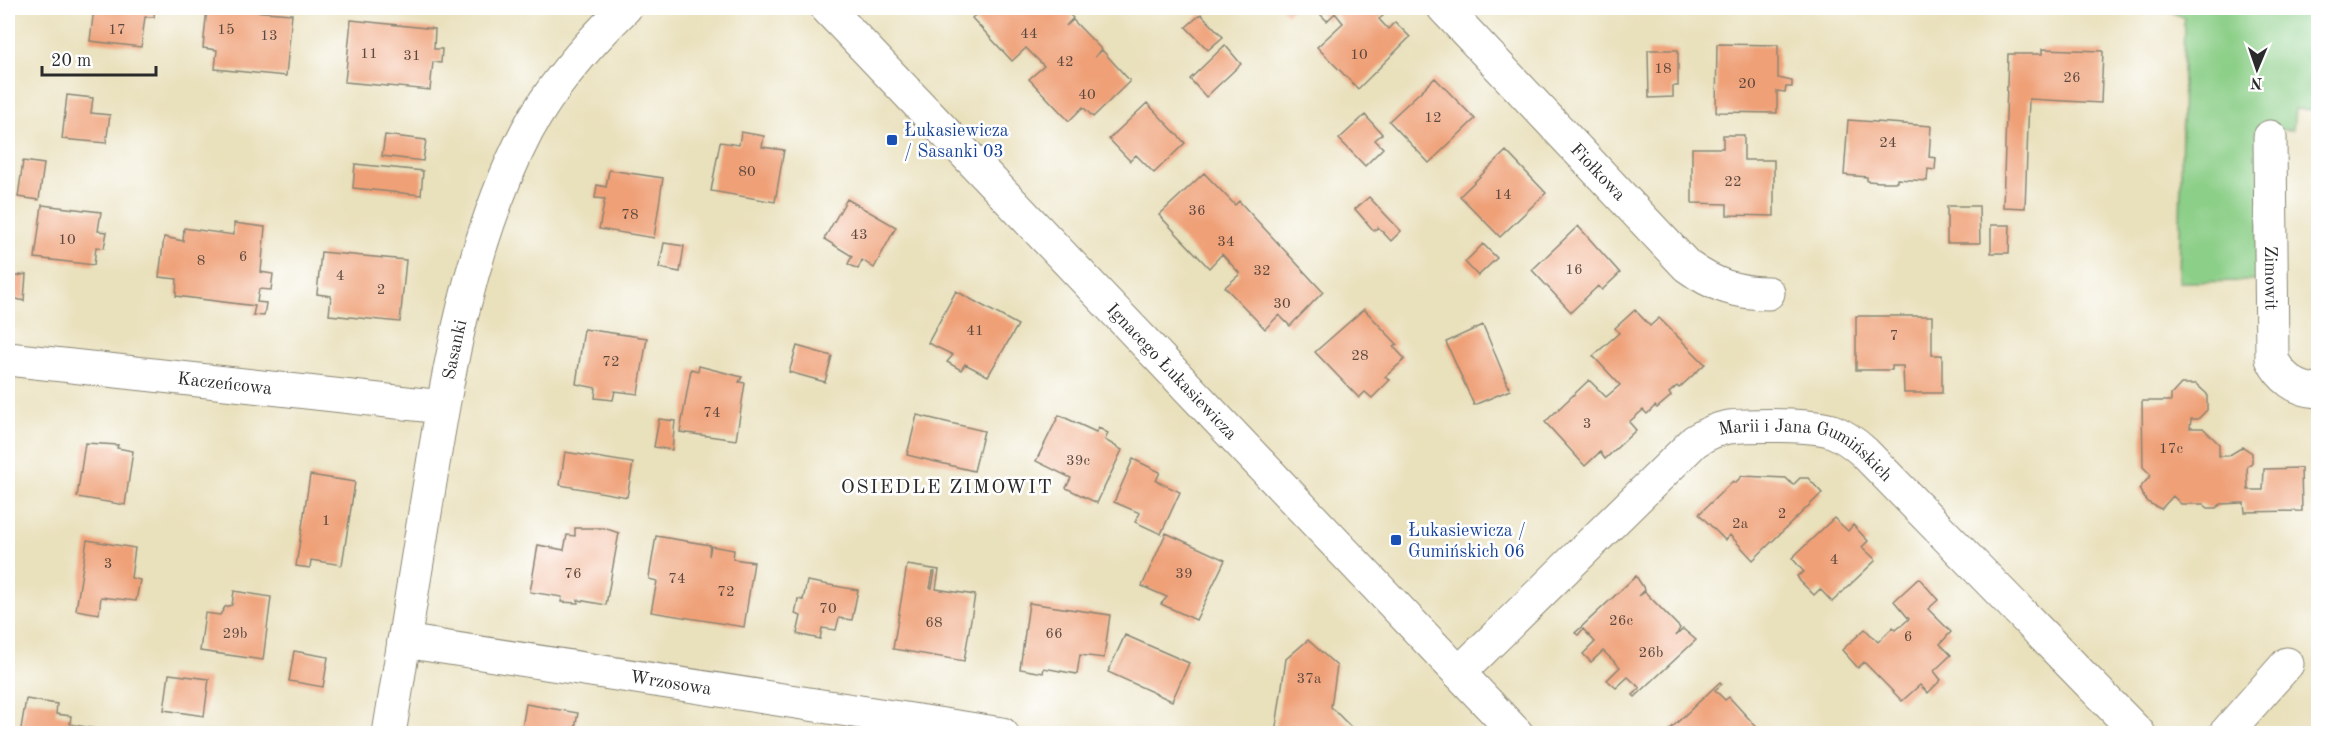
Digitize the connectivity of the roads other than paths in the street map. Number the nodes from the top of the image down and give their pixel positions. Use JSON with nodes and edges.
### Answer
{"nodes":[{"id":1,"x":625,"y":8,"type":"edge"},
{"id":2,"x":826,"y":8,"type":"edge"},
{"id":3,"x":1451,"y":10,"type":"edge"},
{"id":4,"x":2270,"y":137,"type":"dead end"},
{"id":5,"x":1768,"y":293,"type":"dead end"},
{"id":6,"x":8,"y":359,"type":"edge"},
{"id":7,"x":2319,"y":391,"type":"edge"},
{"id":8,"x":442,"y":407,"type":"junction"},
{"id":9,"x":404,"y":641,"type":"junction"},
{"id":10,"x":2287,"y":664,"type":"dead end"},
{"id":11,"x":1459,"y":673,"type":"junction"},
{"id":12,"x":937,"y":728,"type":"edge"},
{"id":13,"x":389,"y":734,"type":"edge"},
{"id":14,"x":1002,"y":734,"type":"edge"},
{"id":15,"x":1517,"y":734,"type":"edge"},
{"id":16,"x":2139,"y":734,"type":"edge"},
{"id":17,"x":2225,"y":734,"type":"edge"}],
"edges":[{"from":1,"to":8,"type":"street","name":"Sasanki"},
{"from":2,"to":11,"type":"street","name":"Ignacego Łukasiewicza"},
{"from":3,"to":5,"type":"street","name":"Fiołkowa"},
{"from":4,"to":7,"type":"street","name":"Zimowit"},
{"from":6,"to":8,"type":"street","name":"Kaczeńcowa"},
{"from":8,"to":9,"type":"street","name":"Sasanki"},
{"from":9,"to":12,"type":"street","name":"Wrzosowa"},
{"from":9,"to":13,"type":"street","name":"Sasanki"},
{"from":10,"to":17,"type":"street"},
{"from":11,"to":15,"type":"street","name":"Ignacego Łukasiewicza"},
{"from":11,"to":16,"type":"street","name":"Marii i Jana Gumińskich"},
{"from":12,"to":14,"type":"street","name":"Wrzosowa"}]}
